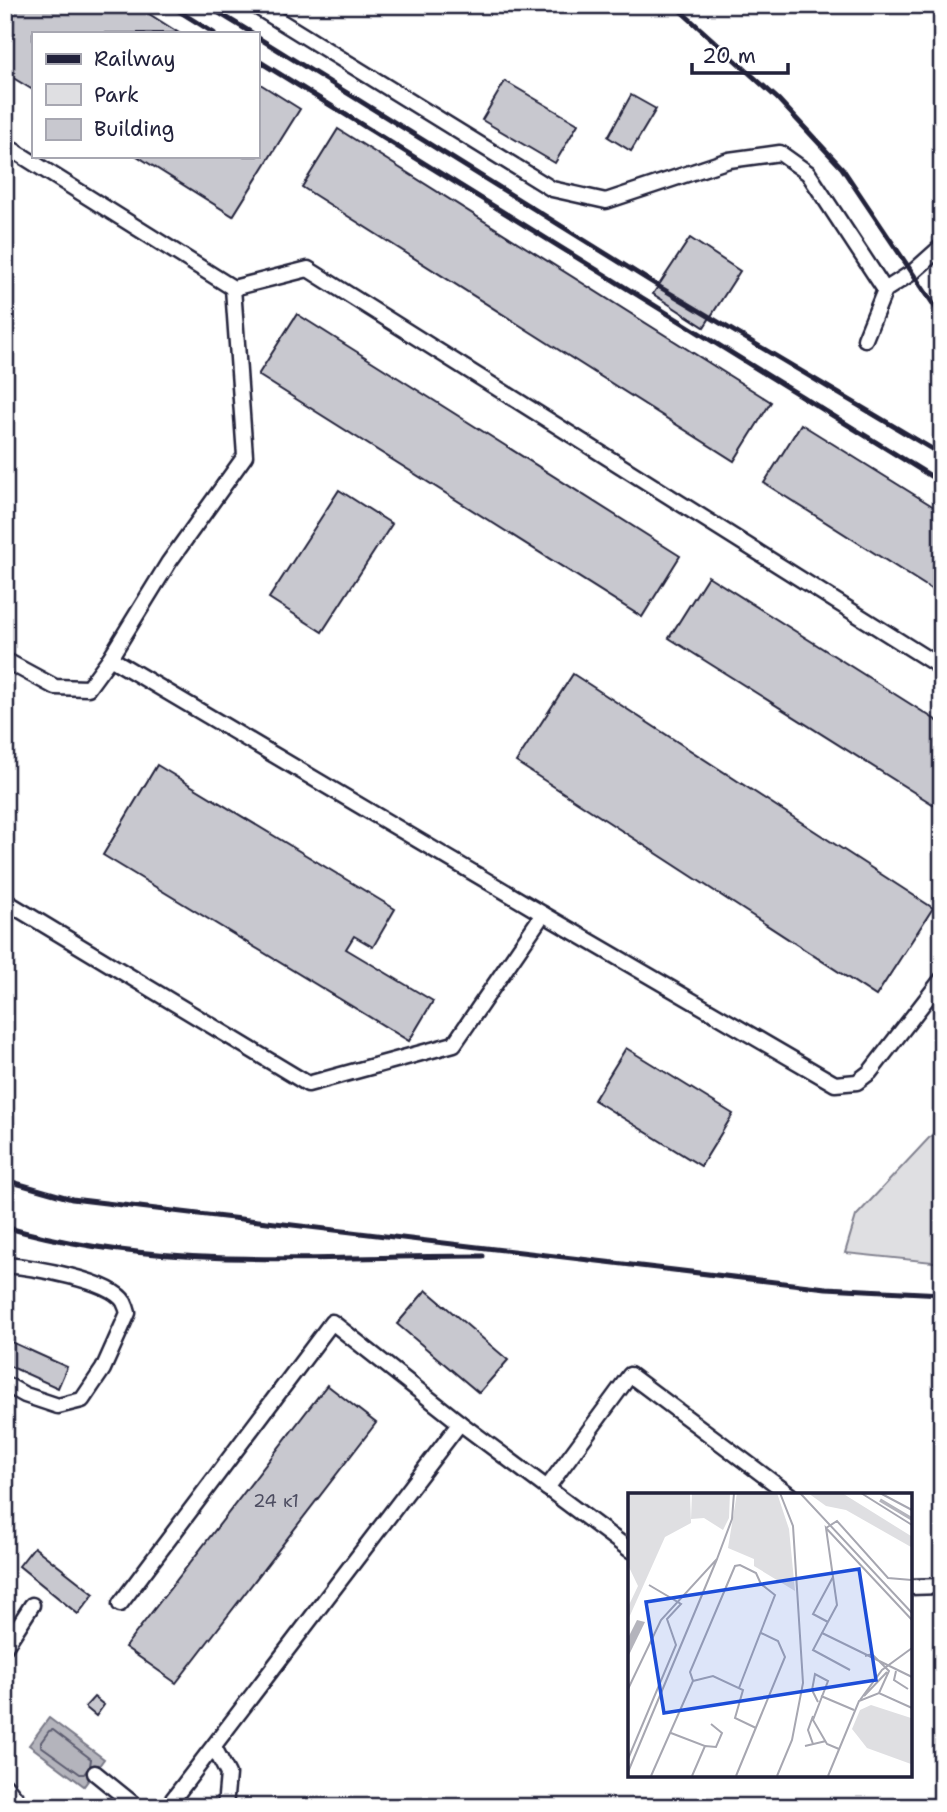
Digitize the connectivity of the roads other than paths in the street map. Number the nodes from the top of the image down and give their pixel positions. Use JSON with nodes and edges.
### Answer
{"nodes":[{"id":1,"x":254,"y":5,"type":"edge"},
{"id":2,"x":5,"y":145,"type":"edge"},
{"id":3,"x":942,"y":246,"type":"edge"},
{"id":4,"x":233,"y":288,"type":"junction"},
{"id":5,"x":885,"y":290,"type":"junction"},
{"id":6,"x":865,"y":339,"type":"dead end"},
{"id":7,"x":110,"y":658,"type":"junction"},
{"id":8,"x":5,"y":660,"type":"edge"},
{"id":9,"x":942,"y":668,"type":"edge"},
{"id":10,"x":5,"y":901,"type":"edge"},
{"id":11,"x":543,"y":914,"type":"junction"},
{"id":12,"x":942,"y":979,"type":"edge"},
{"id":13,"x":5,"y":1265,"type":"edge"},
{"id":14,"x":5,"y":1384,"type":"edge"},
{"id":15,"x":460,"y":1423,"type":"junction"},
{"id":16,"x":547,"y":1488,"type":"junction"},
{"id":17,"x":787,"y":1493,"type":"edge"},
{"id":18,"x":628,"y":1549,"type":"edge"},
{"id":19,"x":912,"y":1586,"type":"edge"},
{"id":20,"x":942,"y":1586,"type":"edge"},
{"id":21,"x":120,"y":1604,"type":"dead end"},
{"id":22,"x":32,"y":1605,"type":"dead end"},
{"id":23,"x":5,"y":1647,"type":"edge"},
{"id":24,"x":214,"y":1746,"type":"junction"},
{"id":25,"x":95,"y":1773,"type":"dead end"},
{"id":26,"x":5,"y":1786,"type":"edge"},
{"id":27,"x":23,"y":1807,"type":"edge"},
{"id":28,"x":137,"y":1807,"type":"edge"},
{"id":29,"x":167,"y":1807,"type":"edge"},
{"id":30,"x":225,"y":1807,"type":"edge"}],
"edges":[{"from":1,"to":5,"type":"lane"},
{"from":2,"to":4,"type":"lane"},
{"from":3,"to":5,"type":"lane"},
{"from":4,"to":7,"type":"lane"},
{"from":4,"to":9,"type":"lane"},
{"from":5,"to":6,"type":"lane"},
{"from":7,"to":8,"type":"lane"},
{"from":7,"to":11,"type":"lane"},
{"from":10,"to":11,"type":"lane"},
{"from":11,"to":12,"type":"lane"},
{"from":13,"to":14,"type":"lane"},
{"from":15,"to":16,"type":"lane"},
{"from":15,"to":21,"type":"lane"},
{"from":15,"to":24,"type":"lane"},
{"from":16,"to":17,"type":"lane"},
{"from":16,"to":18,"type":"lane"},
{"from":19,"to":20,"type":"lane"},
{"from":22,"to":23,"type":"lane"},
{"from":24,"to":29,"type":"lane"},
{"from":24,"to":30,"type":"lane"},
{"from":25,"to":28,"type":"lane"},
{"from":26,"to":27,"type":"lane"}]}
